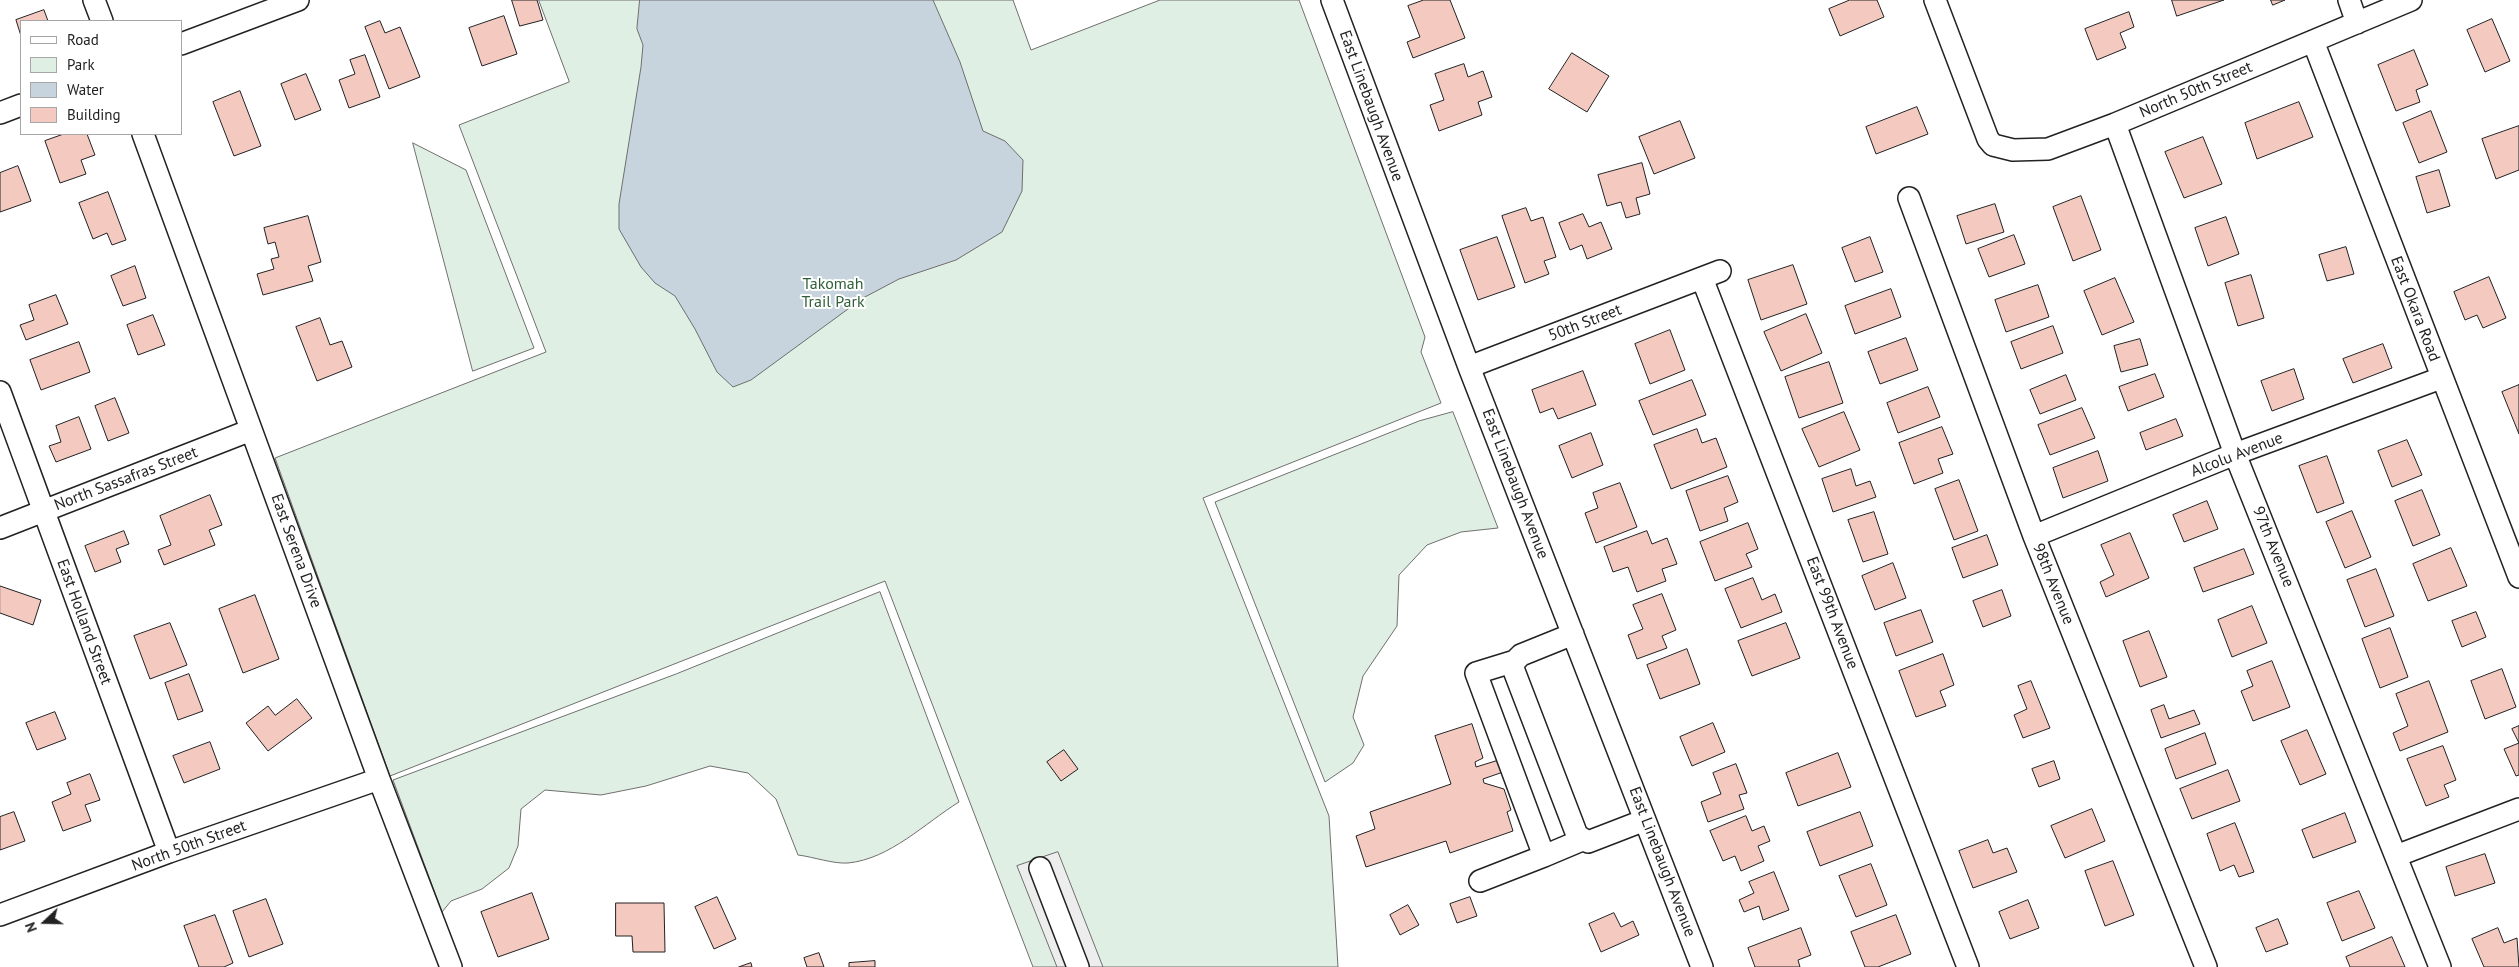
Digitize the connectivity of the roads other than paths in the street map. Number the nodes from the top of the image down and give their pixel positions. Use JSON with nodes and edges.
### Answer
{"nodes":[{"id":1,"x":94,"y":0,"type":"edge"},
{"id":2,"x":298,"y":0,"type":"edge"},
{"id":3,"x":1332,"y":0,"type":"edge"},
{"id":4,"x":1934,"y":0,"type":"edge"},
{"id":5,"x":2349,"y":0,"type":"edge"},
{"id":6,"x":2411,"y":0,"type":"edge"},
{"id":7,"x":102,"y":20,"type":"edge"},
{"id":8,"x":2357,"y":22,"type":"junction"},
{"id":9,"x":2313,"y":41,"type":"junction"},
{"id":10,"x":182,"y":44,"type":"edge"},
{"id":11,"x":20,"y":105,"type":"edge"},
{"id":12,"x":0,"y":113,"type":"edge"},
{"id":13,"x":2115,"y":124,"type":"junction"},
{"id":14,"x":143,"y":135,"type":"edge"},
{"id":15,"x":1910,"y":198,"type":"dead end"},
{"id":16,"x":1711,"y":274,"type":"joint"},
{"id":17,"x":1469,"y":367,"type":"junction"},
{"id":18,"x":2442,"y":378,"type":"junction"},
{"id":19,"x":0,"y":392,"type":"edge"},
{"id":20,"x":251,"y":430,"type":"junction"},
{"id":21,"x":2235,"y":454,"type":"junction"},
{"id":22,"x":44,"y":511,"type":"junction"},
{"id":23,"x":0,"y":528,"type":"edge"},
{"id":24,"x":2034,"y":536,"type":"junction"},
{"id":25,"x":2519,"y":578,"type":"edge"},
{"id":26,"x":1573,"y":634,"type":"junction"},
{"id":27,"x":1515,"y":660,"type":"junction"},
{"id":28,"x":379,"y":778,"type":"junction"},
{"id":29,"x":2519,"y":809,"type":"edge"},
{"id":30,"x":1645,"y":820,"type":"junction"},
{"id":31,"x":1582,"y":840,"type":"junction"},
{"id":32,"x":169,"y":852,"type":"junction"},
{"id":33,"x":1544,"y":856,"type":"junction"},
{"id":34,"x":2396,"y":856,"type":"junction"},
{"id":35,"x":1040,"y":868,"type":"dead end"},
{"id":36,"x":1480,"y":881,"type":"dead end"},
{"id":37,"x":0,"y":915,"type":"edge"},
{"id":38,"x":451,"y":967,"type":"edge"},
{"id":39,"x":1078,"y":967,"type":"edge"},
{"id":40,"x":1702,"y":967,"type":"edge"},
{"id":41,"x":1968,"y":967,"type":"edge"},
{"id":42,"x":2206,"y":967,"type":"edge"},
{"id":43,"x":2440,"y":967,"type":"edge"}],
"edges":[{"from":1,"to":7,"type":"street"},
{"from":2,"to":10,"type":"street"},
{"from":3,"to":17,"type":"street","name":"East Linebaugh Avenue"},
{"from":4,"to":13,"type":"street","name":"North 50th Street"},
{"from":5,"to":8,"type":"street"},
{"from":6,"to":8,"type":"street","name":"North 50th Street"},
{"from":8,"to":9,"type":"street","name":"North 50th Street"},
{"from":9,"to":13,"type":"street","name":"North 50th Street"},
{"from":9,"to":18,"type":"street","name":"East Okara Road"},
{"from":11,"to":12,"type":"street"},
{"from":13,"to":21,"type":"street","name":"97th Avenue"},
{"from":14,"to":20,"type":"street","name":"East Serena Drive"},
{"from":15,"to":24,"type":"street","name":"98th Avenue"},
{"from":16,"to":17,"type":"street","name":"50th Street"},
{"from":16,"to":41,"type":"street","name":"East 99th Avenue"},
{"from":17,"to":26,"type":"street","name":"East Linebaugh Avenue"},
{"from":18,"to":21,"type":"street","name":"Alcolu Avenue"},
{"from":18,"to":25,"type":"street","name":"East Okara Road"},
{"from":19,"to":22,"type":"street","name":"East Holland Street"},
{"from":20,"to":22,"type":"street","name":"North Sassafras Street"},
{"from":20,"to":28,"type":"street","name":"East Serena Drive"},
{"from":21,"to":24,"type":"street","name":"Alcolu Avenue"},
{"from":21,"to":34,"type":"street","name":"97th Avenue"},
{"from":22,"to":23,"type":"street","name":"North Sassafras Street"},
{"from":22,"to":32,"type":"street","name":"East Holland Street"},
{"from":24,"to":42,"type":"street","name":"98th Avenue"},
{"from":26,"to":27,"type":"street"},
{"from":26,"to":30,"type":"street","name":"East Linebaugh Avenue"},
{"from":27,"to":31,"type":"street"},
{"from":27,"to":33,"type":"street"},
{"from":28,"to":32,"type":"street","name":"North 50th Street"},
{"from":28,"to":38,"type":"street","name":"East Serena Drive"},
{"from":29,"to":34,"type":"street"},
{"from":30,"to":31,"type":"street"},
{"from":30,"to":40,"type":"street","name":"East Linebaugh Avenue"},
{"from":31,"to":33,"type":"street"},
{"from":32,"to":37,"type":"street","name":"North 50th Street"},
{"from":33,"to":36,"type":"street"},
{"from":34,"to":43,"type":"street","name":"97th Avenue"},
{"from":35,"to":39,"type":"street"}]}
